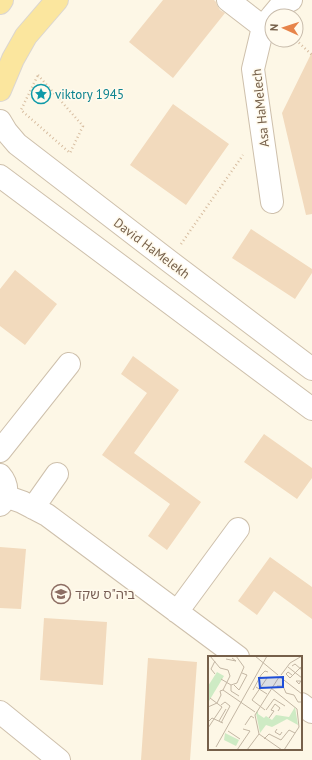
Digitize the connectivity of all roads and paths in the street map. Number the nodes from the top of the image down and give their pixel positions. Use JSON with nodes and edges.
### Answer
{"nodes":[{"id":1,"x":2,"y":0,"type":"edge"},
{"id":2,"x":57,"y":0,"type":"edge"},
{"id":3,"x":228,"y":0,"type":"edge"},
{"id":4,"x":291,"y":0,"type":"edge"},
{"id":5,"x":0,"y":3,"type":"edge"},
{"id":6,"x":279,"y":8,"type":"edge"},
{"id":7,"x":264,"y":18,"type":"edge"},
{"id":8,"x":264,"y":35,"type":"edge"},
{"id":9,"x":304,"y":48,"type":"edge"},
{"id":10,"x":312,"y":55,"type":"edge"},
{"id":11,"x":38,"y":75,"type":"joint"},
{"id":12,"x":0,"y":90,"type":"edge"},
{"id":13,"x":0,"y":121,"type":"edge"},
{"id":14,"x":262,"y":129,"type":"junction"},
{"id":15,"x":0,"y":176,"type":"edge"},
{"id":16,"x":272,"y":202,"type":"dead end"},
{"id":17,"x":169,"y":261,"type":"junction"},
{"id":18,"x":68,"y":364,"type":"dead end"},
{"id":19,"x":312,"y":369,"type":"edge"},
{"id":20,"x":312,"y":410,"type":"edge"},
{"id":21,"x":0,"y":451,"type":"edge"},
{"id":22,"x":58,"y":474,"type":"dead end"},
{"id":23,"x":0,"y":475,"type":"edge"},
{"id":24,"x":3,"y":501,"type":"edge"},
{"id":25,"x":33,"y":508,"type":"junction"},
{"id":26,"x":238,"y":529,"type":"dead end"},
{"id":27,"x":177,"y":612,"type":"junction"},
{"id":28,"x":237,"y":656,"type":"edge"},
{"id":29,"x":302,"y":705,"type":"edge"},
{"id":30,"x":0,"y":712,"type":"edge"},
{"id":31,"x":312,"y":712,"type":"edge"},
{"id":32,"x":59,"y":760,"type":"edge"}],
"edges":[{"from":1,"to":5,"type":"main road"},
{"from":2,"to":12,"type":"main road"},
{"from":3,"to":7,"type":"street"},
{"from":4,"to":6,"type":"street"},
{"from":8,"to":14,"type":"street","name":"Asa HaMelech"},
{"from":9,"to":10,"type":"path"},
{"from":11,"to":11,"type":"path"},
{"from":13,"to":17,"type":"street","name":"David HaMelekh"},
{"from":14,"to":16,"type":"street","name":"Asa HaMelech"},
{"from":14,"to":17,"type":"path"},
{"from":15,"to":20,"type":"street"},
{"from":17,"to":19,"type":"street","name":"David HaMelekh"},
{"from":18,"to":21,"type":"street"},
{"from":22,"to":25,"type":"street"},
{"from":23,"to":24,"type":"street"},
{"from":24,"to":25,"type":"street"},
{"from":25,"to":27,"type":"street"},
{"from":26,"to":27,"type":"street"},
{"from":27,"to":28,"type":"street"},
{"from":29,"to":31,"type":"street"},
{"from":30,"to":32,"type":"street"}]}
